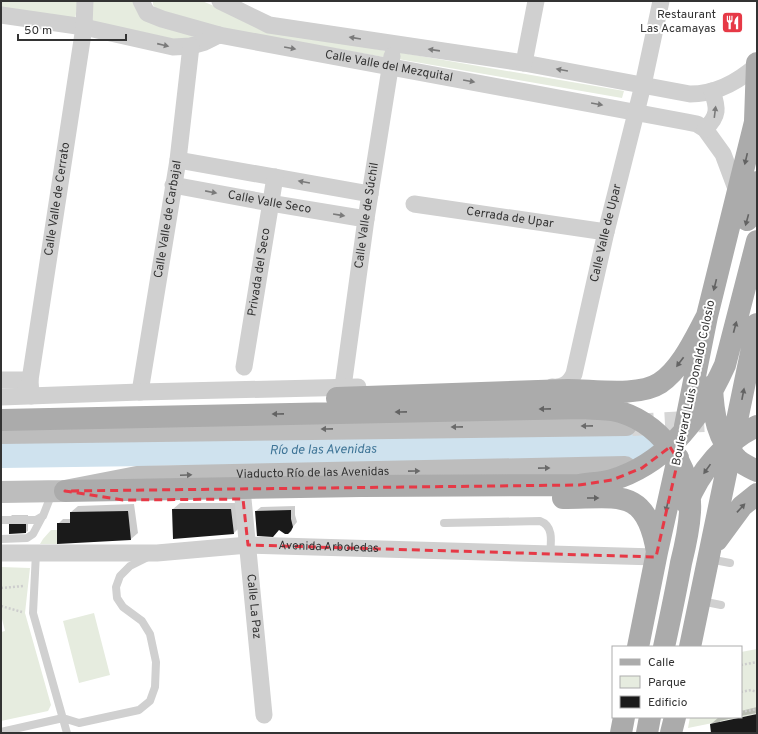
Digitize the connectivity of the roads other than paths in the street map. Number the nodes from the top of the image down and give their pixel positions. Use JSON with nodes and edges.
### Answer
{"nodes":[{"id":1,"x":85,"y":1,"type":"edge"},
{"id":2,"x":141,"y":1,"type":"edge"},
{"id":3,"x":220,"y":1,"type":"edge"},
{"id":4,"x":536,"y":1,"type":"edge"},
{"id":5,"x":661,"y":1,"type":"edge"},
{"id":6,"x":1,"y":15,"type":"edge"},
{"id":7,"x":84,"y":27,"type":"junction"},
{"id":8,"x":219,"y":35,"type":"junction"},
{"id":9,"x":394,"y":44,"type":"junction"},
{"id":10,"x":191,"y":46,"type":"junction"},
{"id":11,"x":524,"y":63,"type":"junction"},
{"id":12,"x":757,"y":64,"type":"edge"},
{"id":13,"x":390,"y":66,"type":"junction"},
{"id":14,"x":643,"y":85,"type":"junction"},
{"id":15,"x":712,"y":92,"type":"junction"},
{"id":16,"x":690,"y":94,"type":"junction"},
{"id":17,"x":635,"y":111,"type":"junction"},
{"id":18,"x":756,"y":117,"type":"edge"},
{"id":19,"x":687,"y":122,"type":"junction"},
{"id":20,"x":705,"y":129,"type":"junction"},
{"id":21,"x":178,"y":160,"type":"junction"},
{"id":22,"x":275,"y":177,"type":"junction"},
{"id":23,"x":757,"y":182,"type":"edge"},
{"id":24,"x":173,"y":184,"type":"junction"},
{"id":25,"x":370,"y":194,"type":"junction"},
{"id":26,"x":738,"y":194,"type":"junction"},
{"id":27,"x":270,"y":203,"type":"junction"},
{"id":28,"x":414,"y":204,"type":"dead end"},
{"id":29,"x":366,"y":219,"type":"junction"},
{"id":30,"x":606,"y":232,"type":"junction"},
{"id":31,"x":757,"y":241,"type":"edge"},
{"id":32,"x":707,"y":316,"type":"junction"},
{"id":33,"x":757,"y":324,"type":"edge"},
{"id":34,"x":244,"y":367,"type":"dead end"},
{"id":35,"x":1,"y":380,"type":"edge"},
{"id":36,"x":343,"y":387,"type":"junction"},
{"id":37,"x":30,"y":388,"type":"junction"},
{"id":38,"x":632,"y":391,"type":"junction"},
{"id":39,"x":140,"y":392,"type":"junction"},
{"id":40,"x":1,"y":397,"type":"edge"},
{"id":41,"x":1,"y":409,"type":"edge"},
{"id":42,"x":1,"y":420,"type":"edge"},
{"id":43,"x":626,"y":425,"type":"tunnel mouth"},
{"id":44,"x":757,"y":426,"type":"edge"},
{"id":45,"x":1,"y":433,"type":"edge"},
{"id":46,"x":625,"y":467,"type":"dead end"},
{"id":47,"x":757,"y":472,"type":"edge"},
{"id":48,"x":1,"y":492,"type":"edge"},
{"id":49,"x":59,"y":492,"type":"junction"},
{"id":50,"x":757,"y":494,"type":"edge"},
{"id":51,"x":622,"y":498,"type":"junction"},
{"id":52,"x":242,"y":499,"type":"junction"},
{"id":53,"x":43,"y":516,"type":"junction"},
{"id":54,"x":1,"y":520,"type":"edge"},
{"id":55,"x":444,"y":523,"type":"dead end"},
{"id":56,"x":1,"y":539,"type":"edge"},
{"id":57,"x":248,"y":545,"type":"junction"},
{"id":58,"x":1,"y":553,"type":"edge"},
{"id":59,"x":36,"y":553,"type":"junction"},
{"id":60,"x":157,"y":553,"type":"junction"},
{"id":61,"x":550,"y":554,"type":"junction"},
{"id":62,"x":657,"y":554,"type":"junction"},
{"id":63,"x":717,"y":557,"type":"junction"},
{"id":64,"x":700,"y":601,"type":"junction"},
{"id":65,"x":721,"y":605,"type":"dead end"},
{"id":66,"x":638,"y":646,"type":"edge"},
{"id":67,"x":652,"y":646,"type":"edge"},
{"id":68,"x":664,"y":646,"type":"edge"},
{"id":69,"x":690,"y":646,"type":"edge"},
{"id":70,"x":264,"y":715,"type":"dead end"},
{"id":71,"x":63,"y":718,"type":"junction"},
{"id":72,"x":624,"y":718,"type":"edge"},
{"id":73,"x":638,"y":718,"type":"edge"},
{"id":74,"x":650,"y":718,"type":"edge"},
{"id":75,"x":675,"y":718,"type":"edge"},
{"id":76,"x":1,"y":732,"type":"edge"},
{"id":77,"x":67,"y":733,"type":"edge"},
{"id":78,"x":621,"y":733,"type":"edge"},
{"id":79,"x":635,"y":733,"type":"edge"},
{"id":80,"x":647,"y":733,"type":"edge"},
{"id":81,"x":671,"y":733,"type":"edge"}],
"edges":[{"from":1,"to":7,"type":"street","name":"Calle Valle de Cerrato"},
{"from":2,"to":8,"type":"street","name":"Calle Valle del Mezquital"},
{"from":9,"to":3,"type":"street","name":"Calle Valle del Mezquital","one_way":true},
{"from":4,"to":11,"type":"street"},
{"from":5,"to":14,"type":"street","name":"Calle Valle de Upar"},
{"from":6,"to":7,"type":"street"},
{"from":7,"to":10,"type":"street","one_way":true},
{"from":7,"to":37,"type":"street","name":"Calle Valle de Cerrato"},
{"from":8,"to":10,"type":"street"},
{"from":8,"to":13,"type":"street","name":"Calle Valle del Mezquital","one_way":true},
{"from":11,"to":9,"type":"street","name":"Calle Valle del Mezquital","one_way":true},
{"from":9,"to":13,"type":"street","name":"Calle Valle de Súchil"},
{"from":10,"to":21,"type":"street","name":"Calle Valle de Carbajal"},
{"from":14,"to":11,"type":"street","name":"Calle Valle del Mezquital","one_way":true},
{"from":12,"to":15,"type":"street","name":"Calle Valle del Mezquital"},
{"from":12,"to":18,"type":"main road","name":"Boulevard Luis Donaldo Colosio"},
{"from":13,"to":17,"type":"street","name":"Calle Valle del Mezquital","one_way":true},
{"from":13,"to":25,"type":"street","name":"Calle Valle de Súchil"},
{"from":14,"to":16,"type":"street","name":"Calle Valle del Mezquital"},
{"from":14,"to":17,"type":"street","name":"Calle Valle de Upar"},
{"from":15,"to":16,"type":"street","name":"Calle Valle del Mezquital"},
{"from":20,"to":15,"type":"street","one_way":true},
{"from":16,"to":19,"type":"street"},
{"from":17,"to":19,"type":"street","name":"Calle Valle del Mezquital"},
{"from":17,"to":30,"type":"street","name":"Calle Valle de Upar"},
{"from":18,"to":26,"type":"main road","name":"Boulevard Luis Donaldo Colosio","one_way":true},
{"from":19,"to":20,"type":"street","name":"Calle Valle del Mezquital"},
{"from":20,"to":26,"type":"street"},
{"from":21,"to":22,"type":"street"},
{"from":21,"to":24,"type":"street","name":"Calle Valle de Carbajal"},
{"from":25,"to":22,"type":"street","one_way":true},
{"from":22,"to":27,"type":"street","name":"Privada del Seco"},
{"from":23,"to":47,"type":"main road","one_way":true},
{"from":24,"to":27,"type":"street","name":"Calle Valle Seco","one_way":true},
{"from":24,"to":39,"type":"street","name":"Calle Valle de Carbajal"},
{"from":25,"to":29,"type":"street","name":"Calle Valle de Súchil"},
{"from":26,"to":32,"type":"main road","name":"Boulevard Luis Donaldo Colosio","one_way":true},
{"from":27,"to":29,"type":"street","name":"Calle Valle Seco","one_way":true},
{"from":27,"to":34,"type":"street","name":"Privada del Seco"},
{"from":28,"to":30,"type":"street","name":"Cerrada de Upar"},
{"from":29,"to":36,"type":"street","name":"Calle Valle de Súchil"},
{"from":30,"to":36,"type":"street","name":"Calle Valle de Upar"},
{"from":49,"to":31,"type":"main road","one_way":true},
{"from":32,"to":38,"type":"main road","one_way":true},
{"from":32,"to":62,"type":"main road","name":"Boulevard Luis Donaldo Colosio","one_way":true},
{"from":63,"to":33,"type":"main road","one_way":true},
{"from":35,"to":37,"type":"street"},
{"from":36,"to":39,"type":"street"},
{"from":37,"to":39,"type":"street"},
{"from":37,"to":40,"type":"street"},
{"from":38,"to":41,"type":"main road"},
{"from":38,"to":51,"type":"main road"},
{"from":68,"to":42,"type":"main road","one_way":true},
{"from":43,"to":45,"type":"main road","one_way":true},
{"from":44,"to":67,"type":"main road","one_way":true},
{"from":49,"to":46,"type":"main road","name":"Viaducto Río de las Avenidas","one_way":true},
{"from":48,"to":49,"type":"main road","name":"Viaducto Río de las Avenidas"},
{"from":49,"to":52,"type":"main road"},
{"from":49,"to":53,"type":"lane"},
{"from":63,"to":50,"type":"main road","one_way":true},
{"from":52,"to":51,"type":"main road","one_way":true},
{"from":51,"to":62,"type":"main road"},
{"from":52,"to":57,"type":"street","name":"Calle La Paz"},
{"from":53,"to":54,"type":"lane"},
{"from":53,"to":56,"type":"lane"},
{"from":55,"to":61,"type":"lane"},
{"from":57,"to":60,"type":"street","name":"Avenida Arboledas"},
{"from":57,"to":61,"type":"street","name":"Avenida Arboledas"},
{"from":57,"to":70,"type":"street","name":"Calle La Paz"},
{"from":58,"to":59,"type":"street","name":"Avenida Arboledas"},
{"from":59,"to":60,"type":"street","name":"Avenida Arboledas"},
{"from":59,"to":71,"type":"lane"},
{"from":60,"to":71,"type":"lane"},
{"from":61,"to":62,"type":"street","name":"Avenida Arboledas"},
{"from":62,"to":66,"type":"main road","name":"Boulevard Luis Donaldo Colosio"},
{"from":63,"to":64,"type":"main road"},
{"from":64,"to":65,"type":"lane"},
{"from":64,"to":69,"type":"main road"},
{"from":71,"to":76,"type":"lane"},
{"from":71,"to":77,"type":"lane"},
{"from":72,"to":78,"type":"main road"},
{"from":73,"to":79,"type":"main road"},
{"from":74,"to":80,"type":"main road"},
{"from":75,"to":81,"type":"main road"}]}
